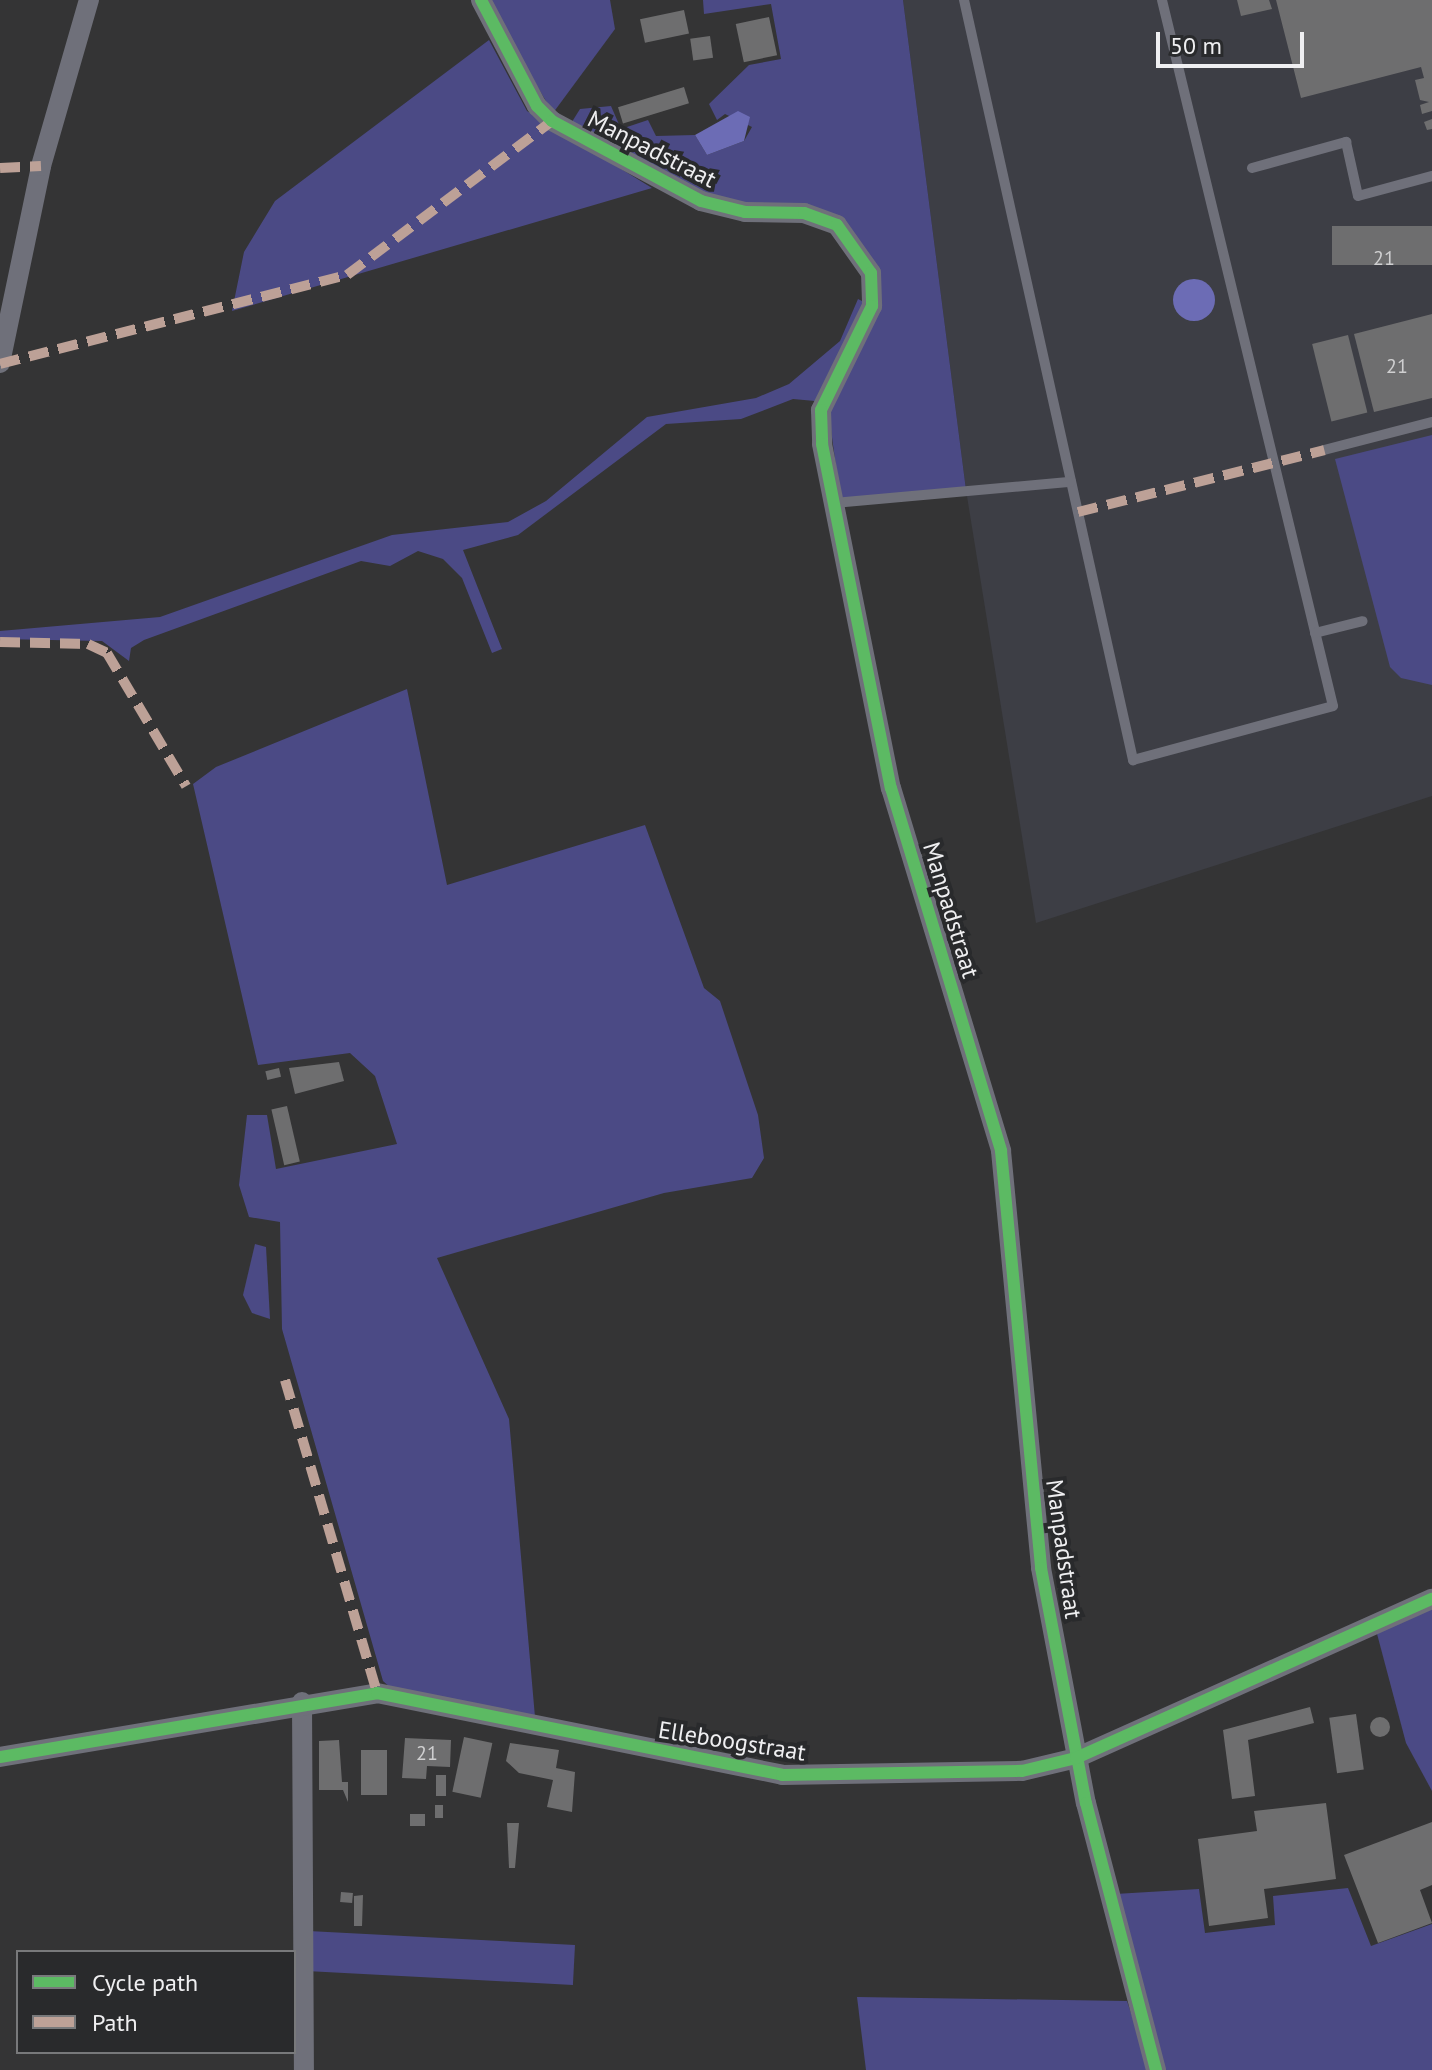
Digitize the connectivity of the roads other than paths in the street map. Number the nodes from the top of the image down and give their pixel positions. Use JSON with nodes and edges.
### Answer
{"nodes":[{"id":1,"x":89,"y":0,"type":"edge"},
{"id":2,"x":481,"y":0,"type":"edge"},
{"id":3,"x":964,"y":0,"type":"edge"},
{"id":4,"x":1162,"y":0,"type":"edge"},
{"id":5,"x":1252,"y":168,"type":"dead end"},
{"id":6,"x":1432,"y":176,"type":"edge"},
{"id":7,"x":0,"y":363,"type":"edge"},
{"id":8,"x":1432,"y":422,"type":"edge"},
{"id":9,"x":1324,"y":450,"type":"dead end"},
{"id":10,"x":1071,"y":482,"type":"junction"},
{"id":11,"x":834,"y":503,"type":"junction"},
{"id":12,"x":1363,"y":621,"type":"dead end"},
{"id":13,"x":1315,"y":633,"type":"junction"},
{"id":14,"x":1432,"y":1599,"type":"edge"},
{"id":15,"x":302,"y":1702,"type":"junction"},
{"id":16,"x":0,"y":1757,"type":"edge"},
{"id":17,"x":1076,"y":1758,"type":"junction"},
{"id":18,"x":304,"y":2070,"type":"edge"},
{"id":19,"x":1156,"y":2070,"type":"edge"}],
"edges":[{"from":1,"to":7,"type":"street"},
{"from":2,"to":11,"type":"street","name":"Manpadstraat"},
{"from":3,"to":10,"type":"lane"},
{"from":4,"to":13,"type":"lane"},
{"from":5,"to":6,"type":"lane"},
{"from":8,"to":9,"type":"lane"},
{"from":10,"to":11,"type":"lane"},
{"from":10,"to":13,"type":"lane"},
{"from":11,"to":17,"type":"street","name":"Manpadstraat"},
{"from":12,"to":13,"type":"lane"},
{"from":14,"to":17,"type":"street","name":"Elleboogstraat"},
{"from":15,"to":16,"type":"street","name":"Elleboogstraat"},
{"from":15,"to":17,"type":"street","name":"Elleboogstraat"},
{"from":15,"to":18,"type":"street"},
{"from":17,"to":19,"type":"street","name":"Manpadstraat"}]}
